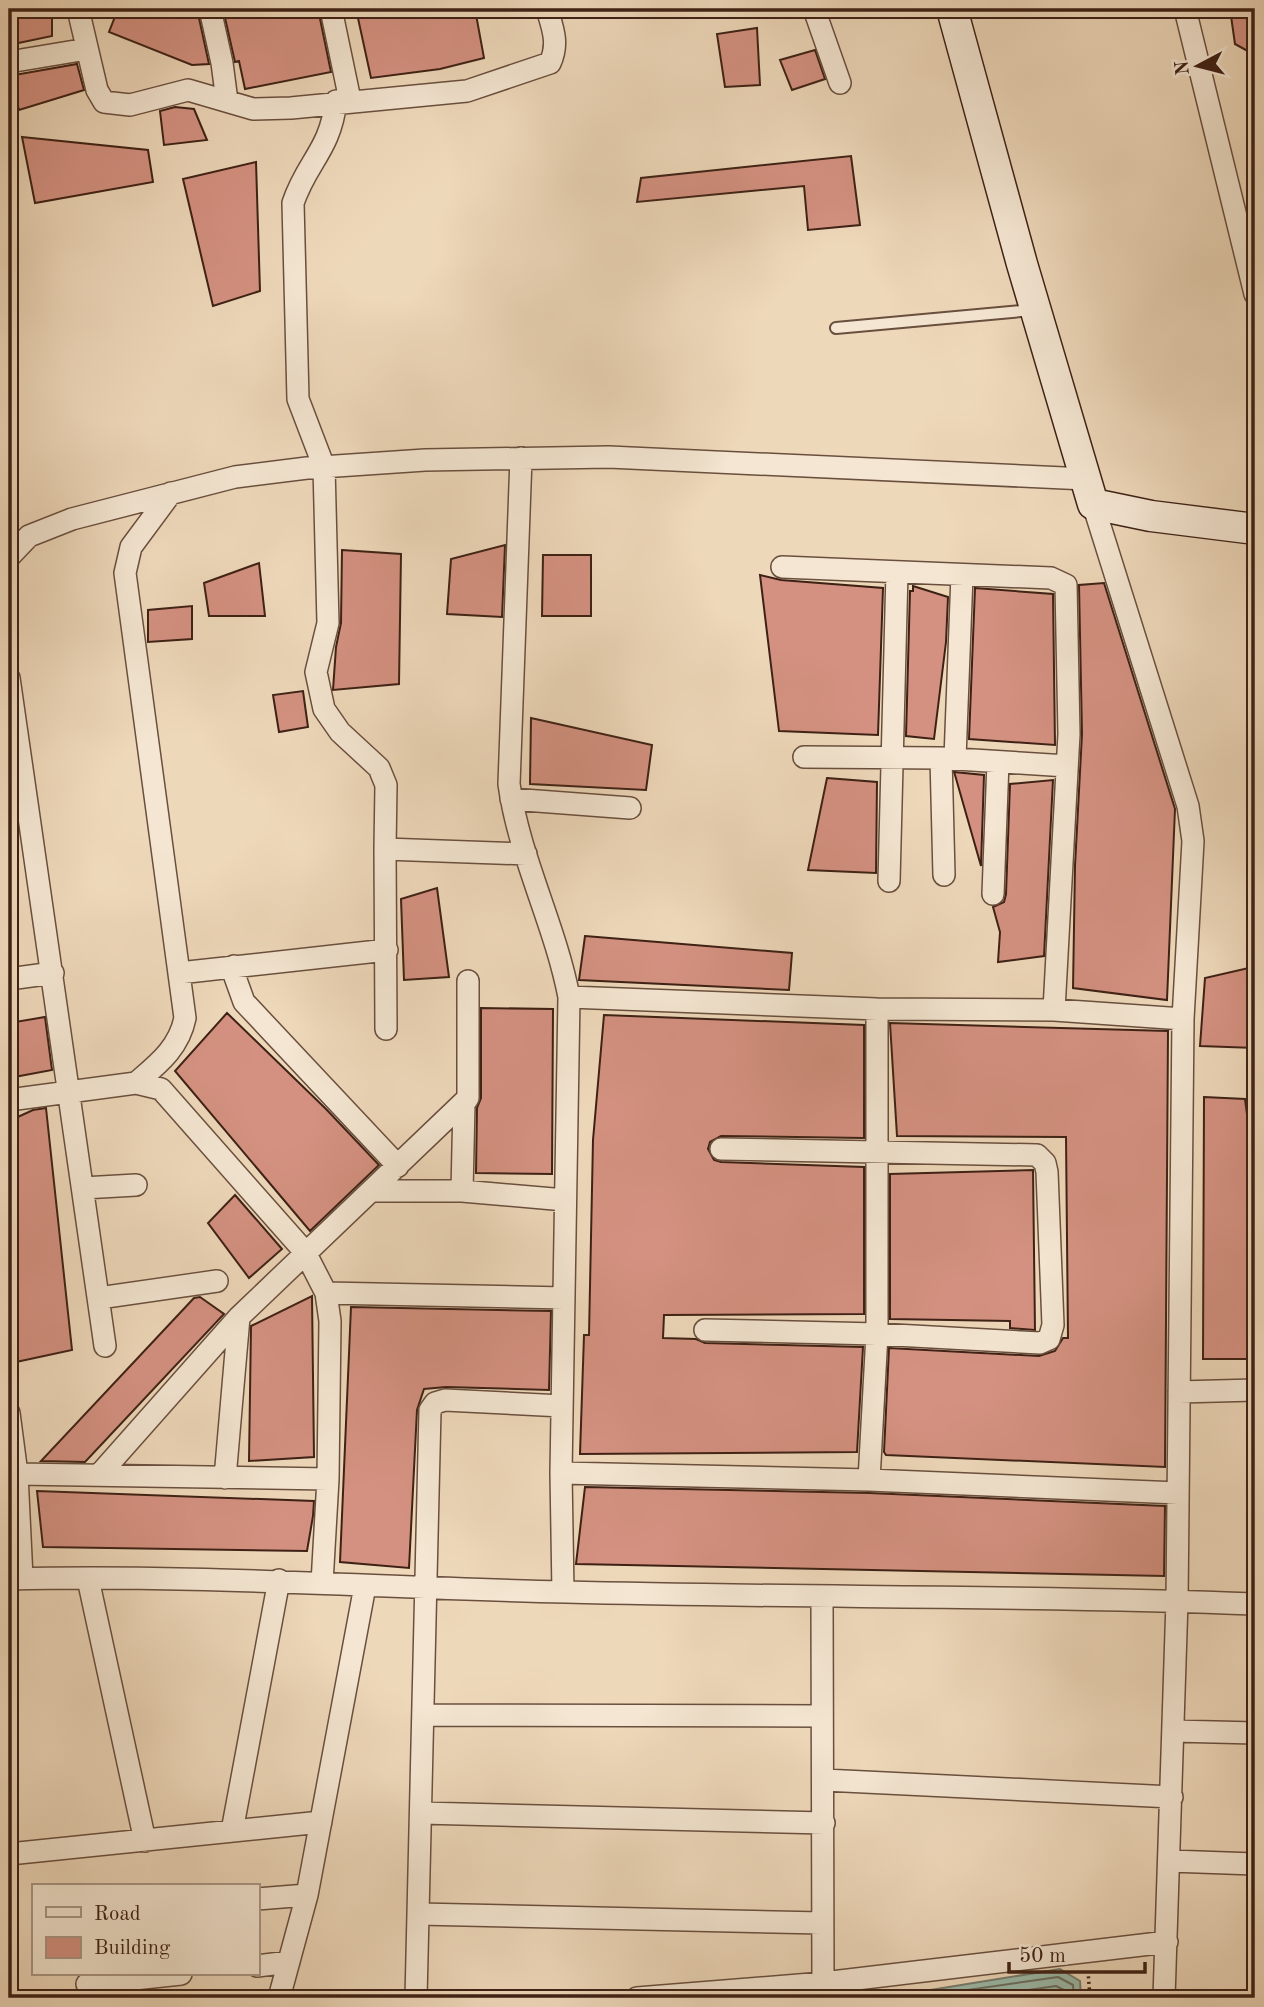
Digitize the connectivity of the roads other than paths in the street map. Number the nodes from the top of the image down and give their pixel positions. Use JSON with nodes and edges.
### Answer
{"nodes":[{"id":1,"x":78,"y":9,"type":"edge"},
{"id":2,"x":210,"y":9,"type":"edge"},
{"id":3,"x":331,"y":9,"type":"edge"},
{"id":4,"x":547,"y":9,"type":"edge"},
{"id":5,"x":814,"y":9,"type":"edge"},
{"id":6,"x":952,"y":9,"type":"edge"},
{"id":7,"x":1185,"y":9,"type":"edge"},
{"id":8,"x":87,"y":49,"type":"junction"},
{"id":9,"x":9,"y":62,"type":"edge"},
{"id":10,"x":840,"y":83,"type":"dead end"},
{"id":11,"x":343,"y":101,"type":"junction"},
{"id":12,"x":227,"y":102,"type":"junction"},
{"id":13,"x":1255,"y":294,"type":"edge"},
{"id":14,"x":1035,"y":310,"type":"junction"},
{"id":15,"x":836,"y":328,"type":"dead end"},
{"id":16,"x":521,"y":458,"type":"junction"},
{"id":17,"x":324,"y":467,"type":"junction"},
{"id":18,"x":1089,"y":492,"type":"junction"},
{"id":19,"x":171,"y":493,"type":"junction"},
{"id":20,"x":1255,"y":529,"type":"edge"},
{"id":21,"x":9,"y":557,"type":"edge"},
{"id":22,"x":782,"y":566,"type":"dead end"},
{"id":23,"x":897,"y":572,"type":"junction"},
{"id":24,"x":962,"y":575,"type":"junction"},
{"id":25,"x":9,"y":678,"type":"edge"},
{"id":26,"x":804,"y":757,"type":"dead end"},
{"id":27,"x":892,"y":757,"type":"junction"},
{"id":28,"x":948,"y":758,"type":"junction"},
{"id":29,"x":998,"y":762,"type":"junction"},
{"id":30,"x":1067,"y":766,"type":"junction"},
{"id":31,"x":511,"y":799,"type":"junction"},
{"id":32,"x":630,"y":808,"type":"dead end"},
{"id":33,"x":385,"y":849,"type":"junction"},
{"id":34,"x":526,"y":854,"type":"junction"},
{"id":35,"x":944,"y":875,"type":"dead end"},
{"id":36,"x":889,"y":881,"type":"dead end"},
{"id":37,"x":993,"y":894,"type":"dead end"},
{"id":38,"x":387,"y":950,"type":"junction"},
{"id":39,"x":234,"y":966,"type":"junction"},
{"id":40,"x":53,"y":973,"type":"junction"},
{"id":41,"x":179,"y":973,"type":"junction"},
{"id":42,"x":9,"y":979,"type":"edge"},
{"id":43,"x":468,"y":981,"type":"dead end"},
{"id":44,"x":569,"y":997,"type":"junction"},
{"id":45,"x":877,"y":1009,"type":"junction"},
{"id":46,"x":1054,"y":1010,"type":"junction"},
{"id":47,"x":1183,"y":1019,"type":"junction"},
{"id":48,"x":386,"y":1029,"type":"dead end"},
{"id":49,"x":136,"y":1083,"type":"junction"},
{"id":50,"x":70,"y":1091,"type":"junction"},
{"id":51,"x":468,"y":1098,"type":"junction"},
{"id":52,"x":9,"y":1100,"type":"edge"},
{"id":53,"x":721,"y":1149,"type":"dead end"},
{"id":54,"x":879,"y":1154,"type":"junction"},
{"id":55,"x":398,"y":1166,"type":"junction"},
{"id":56,"x":136,"y":1185,"type":"dead end"},
{"id":57,"x":83,"y":1188,"type":"junction"},
{"id":58,"x":372,"y":1191,"type":"junction"},
{"id":59,"x":462,"y":1191,"type":"junction"},
{"id":60,"x":565,"y":1200,"type":"junction"},
{"id":61,"x":305,"y":1252,"type":"junction"},
{"id":62,"x":217,"y":1281,"type":"dead end"},
{"id":63,"x":326,"y":1293,"type":"junction"},
{"id":64,"x":99,"y":1298,"type":"junction"},
{"id":65,"x":564,"y":1298,"type":"junction"},
{"id":66,"x":239,"y":1317,"type":"junction"},
{"id":67,"x":705,"y":1330,"type":"dead end"},
{"id":68,"x":877,"y":1334,"type":"junction"},
{"id":69,"x":105,"y":1346,"type":"dead end"},
{"id":70,"x":1255,"y":1390,"type":"edge"},
{"id":71,"x":1180,"y":1392,"type":"junction"},
{"id":72,"x":562,"y":1406,"type":"junction"},
{"id":73,"x":9,"y":1413,"type":"edge"},
{"id":74,"x":561,"y":1473,"type":"junction"},
{"id":75,"x":17,"y":1474,"type":"junction"},
{"id":76,"x":99,"y":1475,"type":"junction"},
{"id":77,"x":225,"y":1478,"type":"junction"},
{"id":78,"x":328,"y":1479,"type":"junction"},
{"id":79,"x":869,"y":1480,"type":"junction"},
{"id":80,"x":1178,"y":1493,"type":"junction"},
{"id":81,"x":15,"y":1579,"type":"edge"},
{"id":82,"x":88,"y":1579,"type":"junction"},
{"id":83,"x":279,"y":1580,"type":"junction"},
{"id":84,"x":322,"y":1583,"type":"junction"},
{"id":85,"x":365,"y":1586,"type":"junction"},
{"id":86,"x":426,"y":1588,"type":"junction"},
{"id":87,"x":563,"y":1592,"type":"junction"},
{"id":88,"x":822,"y":1598,"type":"junction"},
{"id":89,"x":1177,"y":1601,"type":"junction"},
{"id":90,"x":1255,"y":1604,"type":"edge"},
{"id":91,"x":423,"y":1714,"type":"junction"},
{"id":92,"x":821,"y":1716,"type":"junction"},
{"id":93,"x":1174,"y":1731,"type":"junction"},
{"id":94,"x":1255,"y":1733,"type":"edge"},
{"id":95,"x":824,"y":1780,"type":"junction"},
{"id":96,"x":1172,"y":1797,"type":"junction"},
{"id":97,"x":422,"y":1813,"type":"junction"},
{"id":98,"x":321,"y":1822,"type":"junction"},
{"id":99,"x":824,"y":1823,"type":"junction"},
{"id":100,"x":232,"y":1831,"type":"junction"},
{"id":101,"x":145,"y":1841,"type":"junction"},
{"id":102,"x":9,"y":1854,"type":"edge"},
{"id":103,"x":1170,"y":1861,"type":"junction"},
{"id":104,"x":1255,"y":1864,"type":"edge"},
{"id":105,"x":307,"y":1895,"type":"junction"},
{"id":106,"x":259,"y":1899,"type":"edge"},
{"id":107,"x":419,"y":1914,"type":"junction"},
{"id":108,"x":822,"y":1923,"type":"junction"},
{"id":109,"x":1167,"y":1942,"type":"junction"},
{"id":110,"x":289,"y":1962,"type":"junction"},
{"id":111,"x":259,"y":1966,"type":"edge"},
{"id":112,"x":164,"y":1976,"type":"edge"},
{"id":113,"x":823,"y":1983,"type":"junction"},
{"id":114,"x":87,"y":1985,"type":"edge"},
{"id":115,"x":279,"y":1998,"type":"edge"},
{"id":116,"x":416,"y":1998,"type":"edge"},
{"id":117,"x":637,"y":1998,"type":"edge"},
{"id":118,"x":1164,"y":1998,"type":"edge"}],
"edges":[{"from":1,"to":8,"type":"street"},
{"from":2,"to":12,"type":"street"},
{"from":3,"to":11,"type":"street"},
{"from":4,"to":11,"type":"street"},
{"from":5,"to":10,"type":"street"},
{"from":6,"to":14,"type":"main road"},
{"from":7,"to":13,"type":"street"},
{"from":8,"to":9,"type":"street"},
{"from":8,"to":12,"type":"street"},
{"from":11,"to":12,"type":"street"},
{"from":11,"to":17,"type":"street"},
{"from":14,"to":15,"type":"lane"},
{"from":14,"to":18,"type":"main road"},
{"from":16,"to":17,"type":"street"},
{"from":16,"to":18,"type":"street"},
{"from":16,"to":31,"type":"street"},
{"from":17,"to":19,"type":"street"},
{"from":17,"to":33,"type":"street"},
{"from":18,"to":20,"type":"main road"},
{"from":18,"to":47,"type":"street"},
{"from":19,"to":21,"type":"street"},
{"from":19,"to":41,"type":"street"},
{"from":22,"to":23,"type":"street"},
{"from":23,"to":24,"type":"street"},
{"from":23,"to":27,"type":"street"},
{"from":24,"to":28,"type":"street"},
{"from":24,"to":30,"type":"street"},
{"from":25,"to":40,"type":"street"},
{"from":26,"to":27,"type":"street"},
{"from":27,"to":28,"type":"street"},
{"from":27,"to":36,"type":"street"},
{"from":28,"to":29,"type":"street"},
{"from":28,"to":35,"type":"street"},
{"from":29,"to":30,"type":"street"},
{"from":29,"to":37,"type":"street"},
{"from":30,"to":46,"type":"street"},
{"from":31,"to":32,"type":"street"},
{"from":31,"to":34,"type":"street"},
{"from":33,"to":34,"type":"street"},
{"from":33,"to":38,"type":"street"},
{"from":34,"to":44,"type":"street"},
{"from":38,"to":39,"type":"street"},
{"from":38,"to":48,"type":"street"},
{"from":39,"to":41,"type":"street"},
{"from":39,"to":55,"type":"street"},
{"from":40,"to":42,"type":"street"},
{"from":40,"to":50,"type":"street"},
{"from":41,"to":49,"type":"street"},
{"from":43,"to":51,"type":"street"},
{"from":44,"to":45,"type":"street"},
{"from":44,"to":60,"type":"street"},
{"from":45,"to":46,"type":"street"},
{"from":45,"to":54,"type":"street"},
{"from":46,"to":47,"type":"street"},
{"from":47,"to":71,"type":"street"},
{"from":49,"to":50,"type":"street"},
{"from":49,"to":61,"type":"street"},
{"from":50,"to":52,"type":"street"},
{"from":50,"to":57,"type":"street"},
{"from":51,"to":55,"type":"street"},
{"from":51,"to":59,"type":"street"},
{"from":53,"to":54,"type":"street"},
{"from":54,"to":68,"type":"street"},
{"from":54,"to":68,"type":"street"},
{"from":55,"to":58,"type":"street"},
{"from":56,"to":57,"type":"street"},
{"from":57,"to":64,"type":"street"},
{"from":58,"to":59,"type":"street"},
{"from":58,"to":61,"type":"street"},
{"from":59,"to":60,"type":"street"},
{"from":60,"to":65,"type":"street"},
{"from":61,"to":63,"type":"street"},
{"from":61,"to":66,"type":"street"},
{"from":62,"to":64,"type":"street"},
{"from":63,"to":65,"type":"street"},
{"from":63,"to":78,"type":"street"},
{"from":64,"to":69,"type":"street"},
{"from":65,"to":72,"type":"street"},
{"from":66,"to":76,"type":"street"},
{"from":66,"to":77,"type":"street"},
{"from":67,"to":68,"type":"street"},
{"from":68,"to":79,"type":"street"},
{"from":70,"to":71,"type":"street"},
{"from":71,"to":80,"type":"street"},
{"from":72,"to":74,"type":"street"},
{"from":72,"to":86,"type":"street"},
{"from":73,"to":75,"type":"street"},
{"from":74,"to":79,"type":"street"},
{"from":74,"to":87,"type":"street"},
{"from":75,"to":76,"type":"street"},
{"from":75,"to":81,"type":"street"},
{"from":76,"to":77,"type":"street"},
{"from":77,"to":78,"type":"street"},
{"from":78,"to":84,"type":"street"},
{"from":79,"to":80,"type":"street"},
{"from":80,"to":89,"type":"street"},
{"from":81,"to":82,"type":"street"},
{"from":82,"to":83,"type":"street"},
{"from":82,"to":101,"type":"street"},
{"from":83,"to":84,"type":"street"},
{"from":83,"to":100,"type":"street"},
{"from":84,"to":85,"type":"street"},
{"from":85,"to":86,"type":"street"},
{"from":85,"to":98,"type":"street"},
{"from":86,"to":87,"type":"street"},
{"from":86,"to":91,"type":"street"},
{"from":87,"to":88,"type":"street"},
{"from":88,"to":89,"type":"street"},
{"from":88,"to":92,"type":"street"},
{"from":89,"to":90,"type":"street"},
{"from":89,"to":93,"type":"street"},
{"from":91,"to":92,"type":"street"},
{"from":91,"to":97,"type":"street"},
{"from":92,"to":95,"type":"street"},
{"from":93,"to":94,"type":"street"},
{"from":93,"to":96,"type":"street"},
{"from":95,"to":96,"type":"street"},
{"from":95,"to":99,"type":"street"},
{"from":96,"to":103,"type":"street"},
{"from":97,"to":99,"type":"street"},
{"from":97,"to":107,"type":"street"},
{"from":98,"to":100,"type":"street"},
{"from":98,"to":105,"type":"street"},
{"from":99,"to":108,"type":"street"},
{"from":100,"to":101,"type":"street"},
{"from":101,"to":102,"type":"street"},
{"from":103,"to":104,"type":"street"},
{"from":103,"to":109,"type":"street"},
{"from":105,"to":106,"type":"street"},
{"from":105,"to":110,"type":"street"},
{"from":107,"to":108,"type":"street"},
{"from":107,"to":116,"type":"street"},
{"from":108,"to":113,"type":"street"},
{"from":109,"to":113,"type":"street"},
{"from":109,"to":118,"type":"street"},
{"from":110,"to":111,"type":"street"},
{"from":110,"to":115,"type":"street"},
{"from":112,"to":114,"type":"street"},
{"from":113,"to":117,"type":"street"}]}
